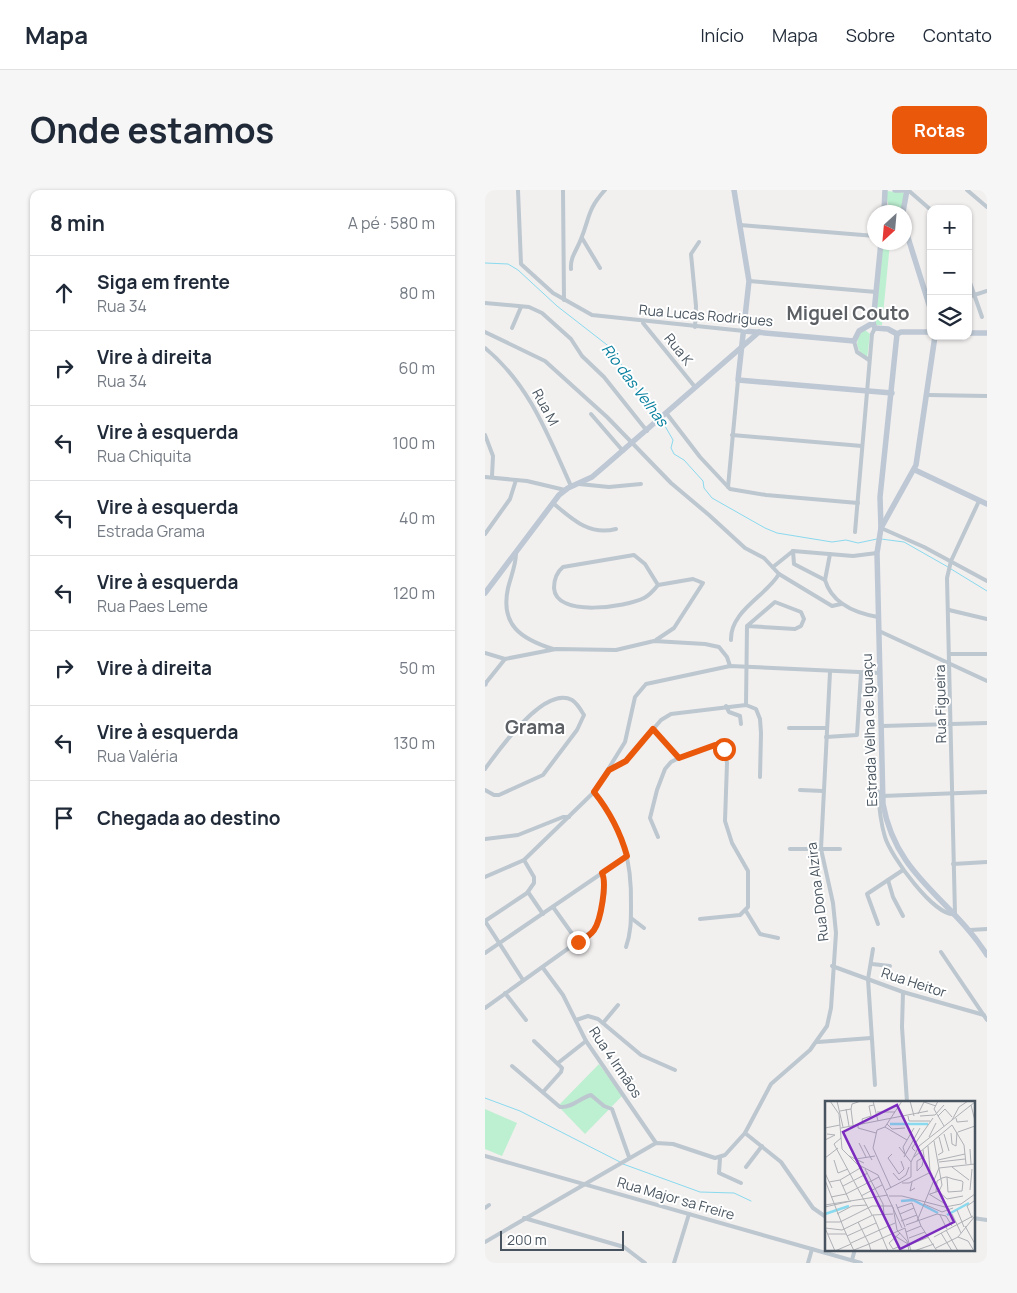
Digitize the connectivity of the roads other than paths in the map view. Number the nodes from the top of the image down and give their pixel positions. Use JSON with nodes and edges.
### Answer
{"nodes":[{"id":1,"x":517,"y":190,"type":"edge"},
{"id":2,"x":563,"y":190,"type":"edge"},
{"id":3,"x":605,"y":190,"type":"edge"},
{"id":4,"x":734,"y":190,"type":"edge"},
{"id":5,"x":885,"y":190,"type":"edge"},
{"id":6,"x":895,"y":190,"type":"edge"},
{"id":7,"x":906,"y":190,"type":"edge"},
{"id":8,"x":967,"y":190,"type":"edge"},
{"id":9,"x":884,"y":205,"type":"edge"},
{"id":10,"x":904,"y":205,"type":"edge"},
{"id":11,"x":927,"y":207,"type":"edge"},
{"id":12,"x":987,"y":207,"type":"edge"},
{"id":13,"x":739,"y":224,"type":"junction"},
{"id":14,"x":867,"y":235,"type":"edge"},
{"id":15,"x":582,"y":238,"type":"junction"},
{"id":16,"x":699,"y":242,"type":"dead end"},
{"id":17,"x":880,"y":250,"type":"edge"},
{"id":18,"x":912,"y":250,"type":"edge"},
{"id":19,"x":600,"y":268,"type":"dead end"},
{"id":20,"x":571,"y":269,"type":"dead end"},
{"id":21,"x":749,"y":281,"type":"junction"},
{"id":22,"x":972,"y":289,"type":"edge"},
{"id":23,"x":987,"y":291,"type":"edge"},
{"id":24,"x":876,"y":292,"type":"junction"},
{"id":25,"x":974,"y":295,"type":"junction"},
{"id":26,"x":927,"y":297,"type":"edge"},
{"id":27,"x":564,"y":300,"type":"junction"},
{"id":28,"x":485,"y":303,"type":"edge"},
{"id":29,"x":521,"y":307,"type":"junction"},
{"id":30,"x":982,"y":317,"type":"dead end"},
{"id":31,"x":643,"y":322,"type":"junction"},
{"id":32,"x":695,"y":327,"type":"junction"},
{"id":33,"x":512,"y":328,"type":"dead end"},
{"id":34,"x":873,"y":328,"type":"junction"},
{"id":35,"x":745,"y":331,"type":"junction"},
{"id":36,"x":485,"y":332,"type":"edge"},
{"id":37,"x":759,"y":332,"type":"junction"},
{"id":38,"x":927,"y":332,"type":"edge"},
{"id":39,"x":972,"y":332,"type":"edge"},
{"id":40,"x":987,"y":333,"type":"edge"},
{"id":41,"x":897,"y":334,"type":"junction"},
{"id":42,"x":935,"y":340,"type":"edge"},
{"id":43,"x":854,"y":341,"type":"junction"},
{"id":44,"x":485,"y":348,"type":"edge"},
{"id":45,"x":742,"y":349,"type":"junction"},
{"id":46,"x":869,"y":360,"type":"junction"},
{"id":47,"x":737,"y":380,"type":"junction"},
{"id":48,"x":697,"y":389,"type":"junction"},
{"id":49,"x":866,"y":391,"type":"junction"},
{"id":50,"x":891,"y":393,"type":"junction"},
{"id":51,"x":928,"y":395,"type":"junction"},
{"id":52,"x":987,"y":396,"type":"edge"},
{"id":53,"x":591,"y":414,"type":"dead end"},
{"id":54,"x":666,"y":415,"type":"junction"},
{"id":55,"x":647,"y":431,"type":"junction"},
{"id":56,"x":485,"y":435,"type":"edge"},
{"id":57,"x":732,"y":435,"type":"junction"},
{"id":58,"x":632,"y":443,"type":"junction"},
{"id":59,"x":862,"y":446,"type":"junction"},
{"id":60,"x":623,"y":452,"type":"junction"},
{"id":61,"x":915,"y":470,"type":"junction"},
{"id":62,"x":492,"y":476,"type":"junction"},
{"id":63,"x":485,"y":477,"type":"edge"},
{"id":64,"x":515,"y":480,"type":"junction"},
{"id":65,"x":578,"y":484,"type":"junction"},
{"id":66,"x":641,"y":484,"type":"dead end"},
{"id":67,"x":571,"y":486,"type":"junction"},
{"id":68,"x":728,"y":487,"type":"junction"},
{"id":69,"x":565,"y":490,"type":"junction"},
{"id":70,"x":979,"y":501,"type":"junction"},
{"id":71,"x":858,"y":502,"type":"junction"},
{"id":72,"x":553,"y":503,"type":"junction"},
{"id":73,"x":987,"y":504,"type":"edge"},
{"id":74,"x":879,"y":512,"type":"junction"},
{"id":75,"x":891,"y":513,"type":"junction"},
{"id":76,"x":616,"y":529,"type":"dead end"},
{"id":77,"x":881,"y":531,"type":"junction"},
{"id":78,"x":855,"y":532,"type":"dead end"},
{"id":79,"x":485,"y":534,"type":"edge"},
{"id":80,"x":516,"y":551,"type":"junction"},
{"id":81,"x":793,"y":551,"type":"junction"},
{"id":82,"x":877,"y":553,"type":"junction"},
{"id":83,"x":830,"y":554,"type":"junction"},
{"id":84,"x":951,"y":562,"type":"junction"},
{"id":85,"x":773,"y":567,"type":"junction"},
{"id":86,"x":779,"y":574,"type":"junction"},
{"id":87,"x":825,"y":580,"type":"junction"},
{"id":88,"x":987,"y":581,"type":"edge"},
{"id":89,"x":658,"y":585,"type":"junction"},
{"id":90,"x":485,"y":593,"type":"edge"},
{"id":91,"x":841,"y":604,"type":"junction"},
{"id":92,"x":949,"y":610,"type":"junction"},
{"id":93,"x":878,"y":617,"type":"junction"},
{"id":94,"x":987,"y":619,"type":"edge"},
{"id":95,"x":747,"y":626,"type":"junction"},
{"id":96,"x":879,"y":631,"type":"junction"},
{"id":97,"x":731,"y":640,"type":"dead end"},
{"id":98,"x":654,"y":641,"type":"junction"},
{"id":99,"x":556,"y":650,"type":"junction"},
{"id":100,"x":485,"y":653,"type":"edge"},
{"id":101,"x":950,"y":654,"type":"junction"},
{"id":102,"x":987,"y":654,"type":"edge"},
{"id":103,"x":505,"y":659,"type":"junction"},
{"id":104,"x":949,"y":665,"type":"junction"},
{"id":105,"x":730,"y":666,"type":"junction"},
{"id":106,"x":745,"y":667,"type":"junction"},
{"id":107,"x":830,"y":672,"type":"junction"},
{"id":108,"x":880,"y":673,"type":"junction"},
{"id":109,"x":861,"y":674,"type":"junction"},
{"id":110,"x":987,"y":681,"type":"edge"},
{"id":111,"x":485,"y":684,"type":"edge"},
{"id":112,"x":746,"y":705,"type":"junction"},
{"id":113,"x":726,"y":706,"type":"junction"},
{"id":114,"x":987,"y":723,"type":"edge"},
{"id":115,"x":741,"y":724,"type":"dead end"},
{"id":116,"x":952,"y":724,"type":"junction"},
{"id":117,"x":882,"y":726,"type":"junction"},
{"id":118,"x":789,"y":728,"type":"dead end"},
{"id":119,"x":827,"y":728,"type":"junction"},
{"id":120,"x":653,"y":729,"type":"junction"},
{"id":121,"x":827,"y":738,"type":"junction"},
{"id":122,"x":679,"y":758,"type":"junction"},
{"id":123,"x":485,"y":768,"type":"edge"},
{"id":124,"x":609,"y":770,"type":"junction"},
{"id":125,"x":760,"y":777,"type":"dead end"},
{"id":126,"x":485,"y":790,"type":"edge"},
{"id":127,"x":799,"y":790,"type":"dead end"},
{"id":128,"x":823,"y":791,"type":"junction"},
{"id":129,"x":594,"y":792,"type":"junction"},
{"id":130,"x":987,"y":792,"type":"edge"},
{"id":131,"x":880,"y":794,"type":"junction"},
{"id":132,"x":952,"y":794,"type":"junction"},
{"id":133,"x":569,"y":817,"type":"junction"},
{"id":134,"x":659,"y":837,"type":"dead end"},
{"id":135,"x":485,"y":839,"type":"edge"},
{"id":136,"x":790,"y":849,"type":"dead end"},
{"id":137,"x":821,"y":849,"type":"junction"},
{"id":138,"x":840,"y":849,"type":"dead end"},
{"id":139,"x":627,"y":856,"type":"junction"},
{"id":140,"x":524,"y":860,"type":"junction"},
{"id":141,"x":987,"y":862,"type":"edge"},
{"id":142,"x":953,"y":864,"type":"junction"},
{"id":143,"x":903,"y":870,"type":"junction"},
{"id":144,"x":602,"y":873,"type":"junction"},
{"id":145,"x":485,"y":877,"type":"edge"},
{"id":146,"x":888,"y":880,"type":"junction"},
{"id":147,"x":528,"y":892,"type":"junction"},
{"id":148,"x":553,"y":907,"type":"junction"},
{"id":149,"x":746,"y":911,"type":"junction"},
{"id":150,"x":543,"y":914,"type":"junction"},
{"id":151,"x":955,"y":914,"type":"junction"},
{"id":152,"x":903,"y":916,"type":"dead end"},
{"id":153,"x":631,"y":918,"type":"junction"},
{"id":154,"x":700,"y":919,"type":"dead end"},
{"id":155,"x":485,"y":921,"type":"edge"},
{"id":156,"x":878,"y":924,"type":"dead end"},
{"id":157,"x":644,"y":928,"type":"dead end"},
{"id":158,"x":987,"y":929,"type":"edge"},
{"id":159,"x":970,"y":930,"type":"junction"},
{"id":160,"x":779,"y":938,"type":"dead end"},
{"id":161,"x":578,"y":942,"type":"junction"},
{"id":162,"x":499,"y":944,"type":"junction"},
{"id":163,"x":626,"y":947,"type":"dead end"},
{"id":164,"x":873,"y":949,"type":"dead end"},
{"id":165,"x":941,"y":952,"type":"dead end"},
{"id":166,"x":485,"y":953,"type":"edge"},
{"id":167,"x":987,"y":956,"type":"edge"},
{"id":168,"x":872,"y":964,"type":"junction"},
{"id":169,"x":833,"y":966,"type":"junction"},
{"id":170,"x":890,"y":966,"type":"dead end"},
{"id":171,"x":543,"y":968,"type":"junction"},
{"id":172,"x":868,"y":979,"type":"junction"},
{"id":173,"x":523,"y":980,"type":"junction"},
{"id":174,"x":903,"y":992,"type":"junction"},
{"id":175,"x":505,"y":993,"type":"junction"},
{"id":176,"x":618,"y":1005,"type":"dead end"},
{"id":177,"x":485,"y":1008,"type":"edge"},
{"id":178,"x":983,"y":1015,"type":"junction"},
{"id":179,"x":526,"y":1020,"type":"dead end"},
{"id":180,"x":576,"y":1020,"type":"junction"},
{"id":181,"x":987,"y":1020,"type":"edge"},
{"id":182,"x":603,"y":1023,"type":"junction"},
{"id":183,"x":871,"y":1038,"type":"junction"},
{"id":184,"x":534,"y":1041,"type":"dead end"},
{"id":185,"x":586,"y":1041,"type":"junction"},
{"id":186,"x":818,"y":1042,"type":"junction"},
{"id":187,"x":558,"y":1063,"type":"junction"},
{"id":188,"x":512,"y":1066,"type":"dead end"},
{"id":189,"x":675,"y":1070,"type":"dead end"},
{"id":190,"x":875,"y":1085,"type":"dead end"},
{"id":191,"x":543,"y":1092,"type":"junction"},
{"id":192,"x":907,"y":1101,"type":"edge"},
{"id":193,"x":745,"y":1133,"type":"junction"},
{"id":194,"x":656,"y":1143,"type":"junction"},
{"id":195,"x":762,"y":1146,"type":"junction"},
{"id":196,"x":485,"y":1156,"type":"edge"},
{"id":197,"x":629,"y":1157,"type":"junction"},
{"id":198,"x":720,"y":1158,"type":"junction"},
{"id":199,"x":746,"y":1167,"type":"dead end"},
{"id":200,"x":741,"y":1182,"type":"dead end"},
{"id":201,"x":583,"y":1183,"type":"junction"},
{"id":202,"x":689,"y":1214,"type":"junction"},
{"id":203,"x":825,"y":1216,"type":"edge"},
{"id":204,"x":524,"y":1218,"type":"junction"},
{"id":205,"x":485,"y":1241,"type":"edge"},
{"id":206,"x":811,"y":1249,"type":"junction"},
{"id":207,"x":855,"y":1250,"type":"edge"},
{"id":208,"x":836,"y":1256,"type":"junction"},
{"id":209,"x":852,"y":1260,"type":"junction"},
{"id":210,"x":645,"y":1263,"type":"edge"},
{"id":211,"x":674,"y":1263,"type":"edge"},
{"id":212,"x":808,"y":1263,"type":"edge"},
{"id":213,"x":834,"y":1263,"type":"edge"},
{"id":214,"x":861,"y":1263,"type":"edge"}],
"edges":[{"from":1,"to":27,"type":"street"},
{"from":2,"to":27,"type":"street"},
{"from":3,"to":15,"type":"street"},
{"from":4,"to":13,"type":"main road"},
{"from":5,"to":9,"type":"main road"},
{"from":6,"to":7,"type":"main road"},
{"from":7,"to":10,"type":"main road"},
{"from":7,"to":11,"type":"street"},
{"from":8,"to":12,"type":"street"},
{"from":13,"to":14,"type":"street"},
{"from":13,"to":21,"type":"main road"},
{"from":15,"to":19,"type":"street"},
{"from":15,"to":20,"type":"street"},
{"from":16,"to":32,"type":"street"},
{"from":17,"to":24,"type":"main road"},
{"from":18,"to":26,"type":"main road"},
{"from":21,"to":24,"type":"street"},
{"from":21,"to":35,"type":"main road"},
{"from":22,"to":25,"type":"street"},
{"from":23,"to":25,"type":"street"},
{"from":24,"to":34,"type":"main road"},
{"from":25,"to":30,"type":"street"},
{"from":27,"to":31,"type":"street","name":"Rua Lucas Rodrigues"},
{"from":28,"to":29,"type":"street"},
{"from":29,"to":33,"type":"street"},
{"from":29,"to":55,"type":"street"},
{"from":31,"to":32,"type":"street","name":"Rua Lucas Rodrigues"},
{"from":31,"to":48,"type":"street","name":"Rua K"},
{"from":32,"to":35,"type":"street","name":"Rua Lucas Rodrigues"},
{"from":34,"to":41,"type":"main road"},
{"from":34,"to":43,"type":"main road"},
{"from":34,"to":46,"type":"street"},
{"from":35,"to":37,"type":"main road","name":"Rua Lucas Rodrigues"},
{"from":35,"to":45,"type":"main road"},
{"from":36,"to":58,"type":"street"},
{"from":37,"to":43,"type":"main road","name":"Rua Lucas Rodrigues"},
{"from":37,"to":45,"type":"main road"},
{"from":38,"to":41,"type":"main road"},
{"from":39,"to":40,"type":"main road"},
{"from":41,"to":50,"type":"main road","name":"Estrada Velha de Iguaçu"},
{"from":42,"to":51,"type":"main road","name":"Estrada Velha de Iguaçu"},
{"from":43,"to":46,"type":"street"},
{"from":44,"to":67,"type":"street","name":"Rua M"},
{"from":45,"to":47,"type":"main road"},
{"from":45,"to":48,"type":"main road"},
{"from":46,"to":49,"type":"street"},
{"from":47,"to":49,"type":"main road"},
{"from":47,"to":57,"type":"street"},
{"from":48,"to":54,"type":"main road"},
{"from":49,"to":50,"type":"main road"},
{"from":49,"to":59,"type":"street"},
{"from":50,"to":74,"type":"main road","name":"Estrada Velha de Iguaçu"},
{"from":51,"to":52,"type":"street"},
{"from":51,"to":61,"type":"main road","name":"Estrada Velha de Iguaçu"},
{"from":53,"to":60,"type":"street"},
{"from":54,"to":55,"type":"main road"},
{"from":54,"to":68,"type":"street"},
{"from":55,"to":58,"type":"main road"},
{"from":56,"to":62,"type":"street"},
{"from":57,"to":59,"type":"street"},
{"from":57,"to":68,"type":"street"},
{"from":58,"to":60,"type":"main road"},
{"from":58,"to":85,"type":"street"},
{"from":59,"to":71,"type":"street"},
{"from":60,"to":65,"type":"main road"},
{"from":61,"to":70,"type":"main road"},
{"from":61,"to":75,"type":"main road","name":"Estrada Velha de Iguaçu"},
{"from":62,"to":63,"type":"street"},
{"from":62,"to":64,"type":"street"},
{"from":64,"to":69,"type":"street"},
{"from":64,"to":79,"type":"street"},
{"from":65,"to":66,"type":"street"},
{"from":65,"to":67,"type":"main road"},
{"from":67,"to":69,"type":"main road"},
{"from":68,"to":71,"type":"street"},
{"from":69,"to":72,"type":"main road"},
{"from":70,"to":73,"type":"main road"},
{"from":70,"to":84,"type":"street","name":"Rua Figueira"},
{"from":71,"to":78,"type":"street"},
{"from":72,"to":76,"type":"street"},
{"from":72,"to":80,"type":"main road"},
{"from":74,"to":75,"type":"main road"},
{"from":74,"to":77,"type":"main road","name":"Estrada Velha de Iguaçu"},
{"from":75,"to":77,"type":"main road","name":"Estrada Velha de Iguaçu"},
{"from":77,"to":82,"type":"main road","name":"Estrada Velha de Iguaçu"},
{"from":77,"to":84,"type":"street"},
{"from":80,"to":90,"type":"main road"},
{"from":80,"to":99,"type":"street"},
{"from":81,"to":83,"type":"street"},
{"from":81,"to":85,"type":"street"},
{"from":81,"to":87,"type":"street"},
{"from":82,"to":83,"type":"street"},
{"from":82,"to":93,"type":"main road","name":"Estrada Velha de Iguaçu"},
{"from":83,"to":87,"type":"street"},
{"from":84,"to":88,"type":"street"},
{"from":84,"to":92,"type":"street","name":"Rua Figueira"},
{"from":85,"to":86,"type":"street"},
{"from":86,"to":91,"type":"street"},
{"from":86,"to":97,"type":"street"},
{"from":87,"to":91,"type":"street"},
{"from":89,"to":89,"type":"street"},
{"from":89,"to":98,"type":"street"},
{"from":91,"to":93,"type":"street"},
{"from":92,"to":94,"type":"street"},
{"from":92,"to":101,"type":"street","name":"Rua Figueira"},
{"from":93,"to":96,"type":"main road","name":"Estrada Velha de Iguaçu"},
{"from":95,"to":95,"type":"street"},
{"from":95,"to":106,"type":"street"},
{"from":96,"to":104,"type":"street"},
{"from":96,"to":108,"type":"main road","name":"Estrada Velha de Iguaçu"},
{"from":98,"to":99,"type":"street"},
{"from":98,"to":105,"type":"street"},
{"from":99,"to":103,"type":"street"},
{"from":100,"to":103,"type":"street"},
{"from":101,"to":102,"type":"street"},
{"from":101,"to":104,"type":"street","name":"Rua Figueira"},
{"from":103,"to":111,"type":"street"},
{"from":104,"to":110,"type":"street"},
{"from":104,"to":116,"type":"street","name":"Rua Figueira"},
{"from":105,"to":106,"type":"street"},
{"from":105,"to":124,"type":"street"},
{"from":106,"to":107,"type":"street"},
{"from":106,"to":112,"type":"street"},
{"from":107,"to":109,"type":"street"},
{"from":107,"to":119,"type":"street","name":"Rua Dona Alzira"},
{"from":108,"to":109,"type":"street"},
{"from":108,"to":117,"type":"main road","name":"Estrada Velha de Iguaçu"},
{"from":109,"to":121,"type":"street"},
{"from":112,"to":113,"type":"street"},
{"from":112,"to":125,"type":"street"},
{"from":113,"to":115,"type":"street"},
{"from":113,"to":120,"type":"street"},
{"from":114,"to":116,"type":"street"},
{"from":116,"to":117,"type":"street"},
{"from":116,"to":132,"type":"street","name":"Rua Figueira"},
{"from":117,"to":131,"type":"main road","name":"Estrada Velha de Iguaçu"},
{"from":118,"to":119,"type":"street"},
{"from":119,"to":121,"type":"street","name":"Rua Dona Alzira"},
{"from":120,"to":122,"type":"street"},
{"from":120,"to":124,"type":"street"},
{"from":121,"to":128,"type":"street","name":"Rua Dona Alzira"},
{"from":122,"to":134,"type":"street"},
{"from":122,"to":149,"type":"street"},
{"from":123,"to":126,"type":"street"},
{"from":124,"to":129,"type":"street"},
{"from":127,"to":128,"type":"street"},
{"from":128,"to":137,"type":"street","name":"Rua Dona Alzira"},
{"from":129,"to":133,"type":"street"},
{"from":129,"to":139,"type":"street"},
{"from":130,"to":132,"type":"street"},
{"from":131,"to":132,"type":"street"},
{"from":131,"to":143,"type":"street"},
{"from":131,"to":151,"type":"main road","name":"Estrada Velha de Iguaçu"},
{"from":132,"to":142,"type":"street","name":"Rua Figueira"},
{"from":133,"to":135,"type":"street"},
{"from":133,"to":140,"type":"street"},
{"from":136,"to":137,"type":"street"},
{"from":137,"to":138,"type":"street"},
{"from":137,"to":169,"type":"street","name":"Rua Dona Alzira"},
{"from":139,"to":144,"type":"street"},
{"from":139,"to":153,"type":"street"},
{"from":140,"to":145,"type":"street"},
{"from":140,"to":147,"type":"street"},
{"from":141,"to":142,"type":"street"},
{"from":142,"to":151,"type":"street","name":"Rua Figueira"},
{"from":143,"to":146,"type":"street"},
{"from":143,"to":151,"type":"street"},
{"from":144,"to":148,"type":"street"},
{"from":144,"to":161,"type":"street"},
{"from":146,"to":152,"type":"street"},
{"from":146,"to":156,"type":"street"},
{"from":147,"to":150,"type":"street"},
{"from":147,"to":155,"type":"street"},
{"from":148,"to":150,"type":"street"},
{"from":148,"to":161,"type":"street"},
{"from":149,"to":154,"type":"street"},
{"from":149,"to":160,"type":"street"},
{"from":150,"to":162,"type":"street"},
{"from":151,"to":159,"type":"main road","name":"Estrada Velha de Iguaçu"},
{"from":153,"to":157,"type":"street"},
{"from":153,"to":163,"type":"street"},
{"from":155,"to":162,"type":"street"},
{"from":158,"to":159,"type":"street"},
{"from":159,"to":167,"type":"main road","name":"Estrada Velha de Iguaçu"},
{"from":161,"to":171,"type":"street"},
{"from":162,"to":166,"type":"street"},
{"from":162,"to":173,"type":"street"},
{"from":164,"to":168,"type":"street"},
{"from":165,"to":178,"type":"street"},
{"from":168,"to":170,"type":"street"},
{"from":168,"to":172,"type":"street"},
{"from":169,"to":172,"type":"street","name":"Rua Heitor"},
{"from":169,"to":186,"type":"street","name":"Rua Dona Alzira"},
{"from":171,"to":173,"type":"street"},
{"from":171,"to":180,"type":"street","name":"Rua 4 Irmãos"},
{"from":172,"to":174,"type":"street","name":"Rua Heitor"},
{"from":172,"to":183,"type":"street"},
{"from":173,"to":175,"type":"street"},
{"from":174,"to":178,"type":"street","name":"Rua Heitor"},
{"from":174,"to":192,"type":"street"},
{"from":175,"to":177,"type":"street"},
{"from":175,"to":179,"type":"street"},
{"from":176,"to":182,"type":"street"},
{"from":178,"to":181,"type":"street"},
{"from":180,"to":182,"type":"street"},
{"from":180,"to":185,"type":"street","name":"Rua 4 Irmãos"},
{"from":182,"to":189,"type":"street"},
{"from":183,"to":186,"type":"street"},
{"from":183,"to":190,"type":"street"},
{"from":184,"to":187,"type":"street"},
{"from":185,"to":187,"type":"street"},
{"from":185,"to":194,"type":"street","name":"Rua 4 Irmãos"},
{"from":186,"to":193,"type":"street","name":"Rua Dona Alzira"},
{"from":187,"to":191,"type":"street"},
{"from":188,"to":191,"type":"street"},
{"from":191,"to":197,"type":"street"},
{"from":193,"to":195,"type":"street"},
{"from":193,"to":198,"type":"street","name":"Rua Dona Alzira"},
{"from":194,"to":197,"type":"street"},
{"from":194,"to":198,"type":"street"},
{"from":195,"to":199,"type":"street"},
{"from":195,"to":203,"type":"street"},
{"from":196,"to":201,"type":"street","name":"Rua Major sa Freire"},
{"from":197,"to":201,"type":"street"},
{"from":198,"to":200,"type":"street"},
{"from":201,"to":202,"type":"street","name":"Rua Major sa Freire"},
{"from":201,"to":204,"type":"street"},
{"from":202,"to":206,"type":"street","name":"Rua Major sa Freire"},
{"from":202,"to":211,"type":"street"},
{"from":204,"to":205,"type":"street"},
{"from":204,"to":210,"type":"street"},
{"from":206,"to":208,"type":"street","name":"Rua Major sa Freire"},
{"from":206,"to":212,"type":"street"},
{"from":207,"to":209,"type":"street"},
{"from":208,"to":209,"type":"street","name":"Rua Major sa Freire"},
{"from":208,"to":213,"type":"street"},
{"from":209,"to":214,"type":"street","name":"Rua Major sa Freire"}]}
